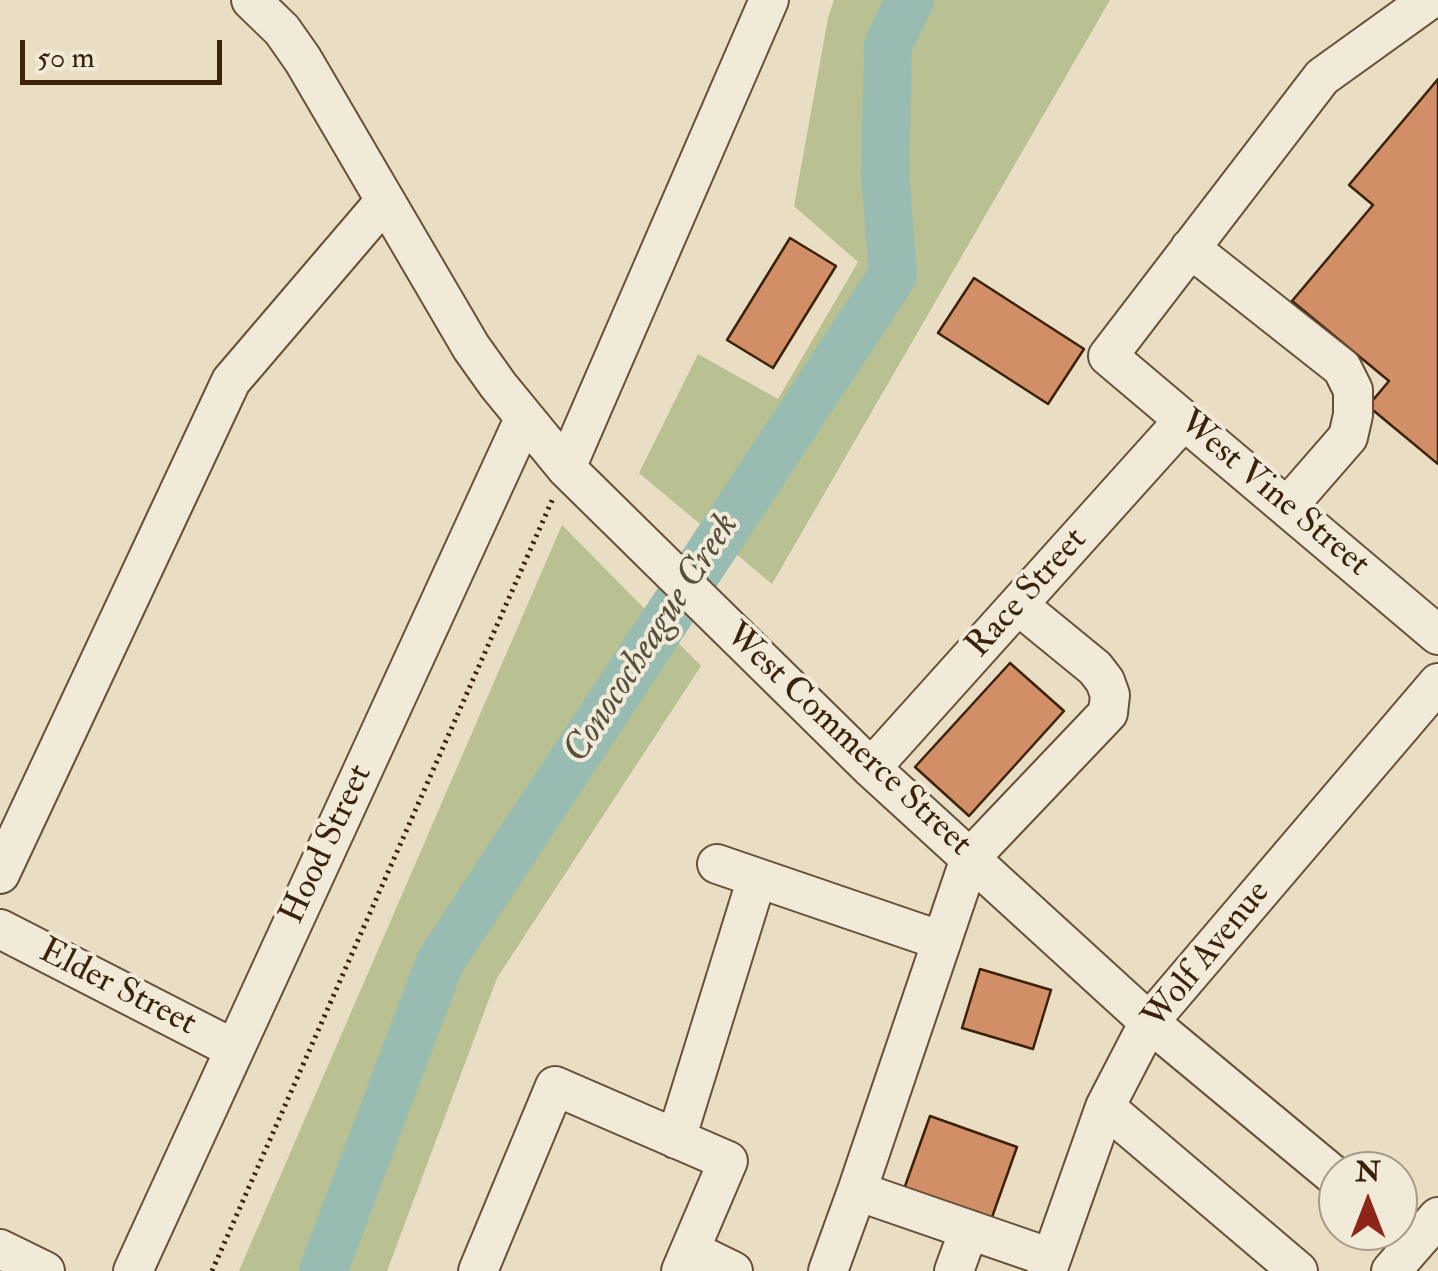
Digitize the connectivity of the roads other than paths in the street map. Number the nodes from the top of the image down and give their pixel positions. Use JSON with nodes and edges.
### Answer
{"nodes":[{"id":1,"x":251,"y":0,"type":"edge"},
{"id":2,"x":769,"y":0,"type":"edge"},
{"id":3,"x":1428,"y":0,"type":"edge"},
{"id":4,"x":288,"y":15,"type":"edge"},
{"id":5,"x":384,"y":202,"type":"junction"},
{"id":6,"x":1190,"y":248,"type":"junction"},
{"id":7,"x":524,"y":419,"type":"junction"},
{"id":8,"x":1184,"y":420,"type":"junction"},
{"id":9,"x":566,"y":468,"type":"junction"},
{"id":10,"x":1287,"y":507,"type":"junction"},
{"id":11,"x":1018,"y":606,"type":"junction"},
{"id":12,"x":1438,"y":634,"type":"edge"},
{"id":13,"x":1438,"y":683,"type":"edge"},
{"id":14,"x":872,"y":768,"type":"junction"},
{"id":15,"x":970,"y":858,"type":"junction"},
{"id":16,"x":716,"y":864,"type":"dead end"},
{"id":17,"x":0,"y":874,"type":"edge"},
{"id":18,"x":757,"y":878,"type":"junction"},
{"id":19,"x":0,"y":929,"type":"edge"},
{"id":20,"x":942,"y":941,"type":"junction"},
{"id":21,"x":1149,"y":1022,"type":"junction"},
{"id":22,"x":234,"y":1048,"type":"junction"},
{"id":23,"x":1105,"y":1107,"type":"junction"},
{"id":24,"x":676,"y":1139,"type":"junction"},
{"id":25,"x":1318,"y":1161,"type":"edge"},
{"id":26,"x":856,"y":1191,"type":"junction"},
{"id":27,"x":969,"y":1230,"type":"junction"},
{"id":28,"x":0,"y":1248,"type":"edge"},
{"id":29,"x":685,"y":1260,"type":"edge"},
{"id":30,"x":1049,"y":1265,"type":"edge"},
{"id":31,"x":44,"y":1271,"type":"edge"},
{"id":32,"x":133,"y":1271,"type":"edge"},
{"id":33,"x":478,"y":1271,"type":"edge"},
{"id":34,"x":733,"y":1271,"type":"edge"},
{"id":35,"x":828,"y":1271,"type":"edge"},
{"id":36,"x":954,"y":1271,"type":"edge"},
{"id":37,"x":1298,"y":1271,"type":"edge"}],
"edges":[{"from":1,"to":4,"type":"street","name":"West Commerce Street"},
{"from":2,"to":9,"type":"street"},
{"from":3,"to":6,"type":"street"},
{"from":4,"to":5,"type":"street","name":"West Commerce Street"},
{"from":5,"to":7,"type":"street","name":"West Commerce Street"},
{"from":5,"to":17,"type":"street"},
{"from":6,"to":8,"type":"street","name":"West Vine Street"},
{"from":6,"to":10,"type":"street"},
{"from":7,"to":9,"type":"street","name":"West Commerce Street"},
{"from":7,"to":22,"type":"street","name":"Hood Street"},
{"from":8,"to":10,"type":"street","name":"West Vine Street"},
{"from":8,"to":11,"type":"street","name":"Race Street"},
{"from":9,"to":14,"type":"street","name":"West Commerce Street"},
{"from":10,"to":12,"type":"street","name":"West Vine Street"},
{"from":11,"to":14,"type":"street","name":"Race Street"},
{"from":11,"to":15,"type":"street"},
{"from":13,"to":21,"type":"street","name":"Wolf Avenue"},
{"from":14,"to":15,"type":"street","name":"West Commerce Street"},
{"from":15,"to":20,"type":"street"},
{"from":15,"to":21,"type":"street","name":"West Commerce Street"},
{"from":16,"to":18,"type":"street"},
{"from":18,"to":20,"type":"street"},
{"from":18,"to":24,"type":"street"},
{"from":19,"to":22,"type":"street","name":"Elder Street"},
{"from":20,"to":26,"type":"street"},
{"from":21,"to":23,"type":"street","name":"Wolf Avenue"},
{"from":21,"to":25,"type":"street","name":"West Commerce Street"},
{"from":22,"to":32,"type":"street","name":"Hood Street"},
{"from":23,"to":30,"type":"street","name":"Wolf Avenue"},
{"from":23,"to":37,"type":"street"},
{"from":24,"to":29,"type":"street"},
{"from":24,"to":33,"type":"street"},
{"from":26,"to":27,"type":"street"},
{"from":26,"to":35,"type":"street"},
{"from":27,"to":30,"type":"street"},
{"from":27,"to":36,"type":"street"},
{"from":28,"to":31,"type":"street"},
{"from":29,"to":34,"type":"street"}]}
